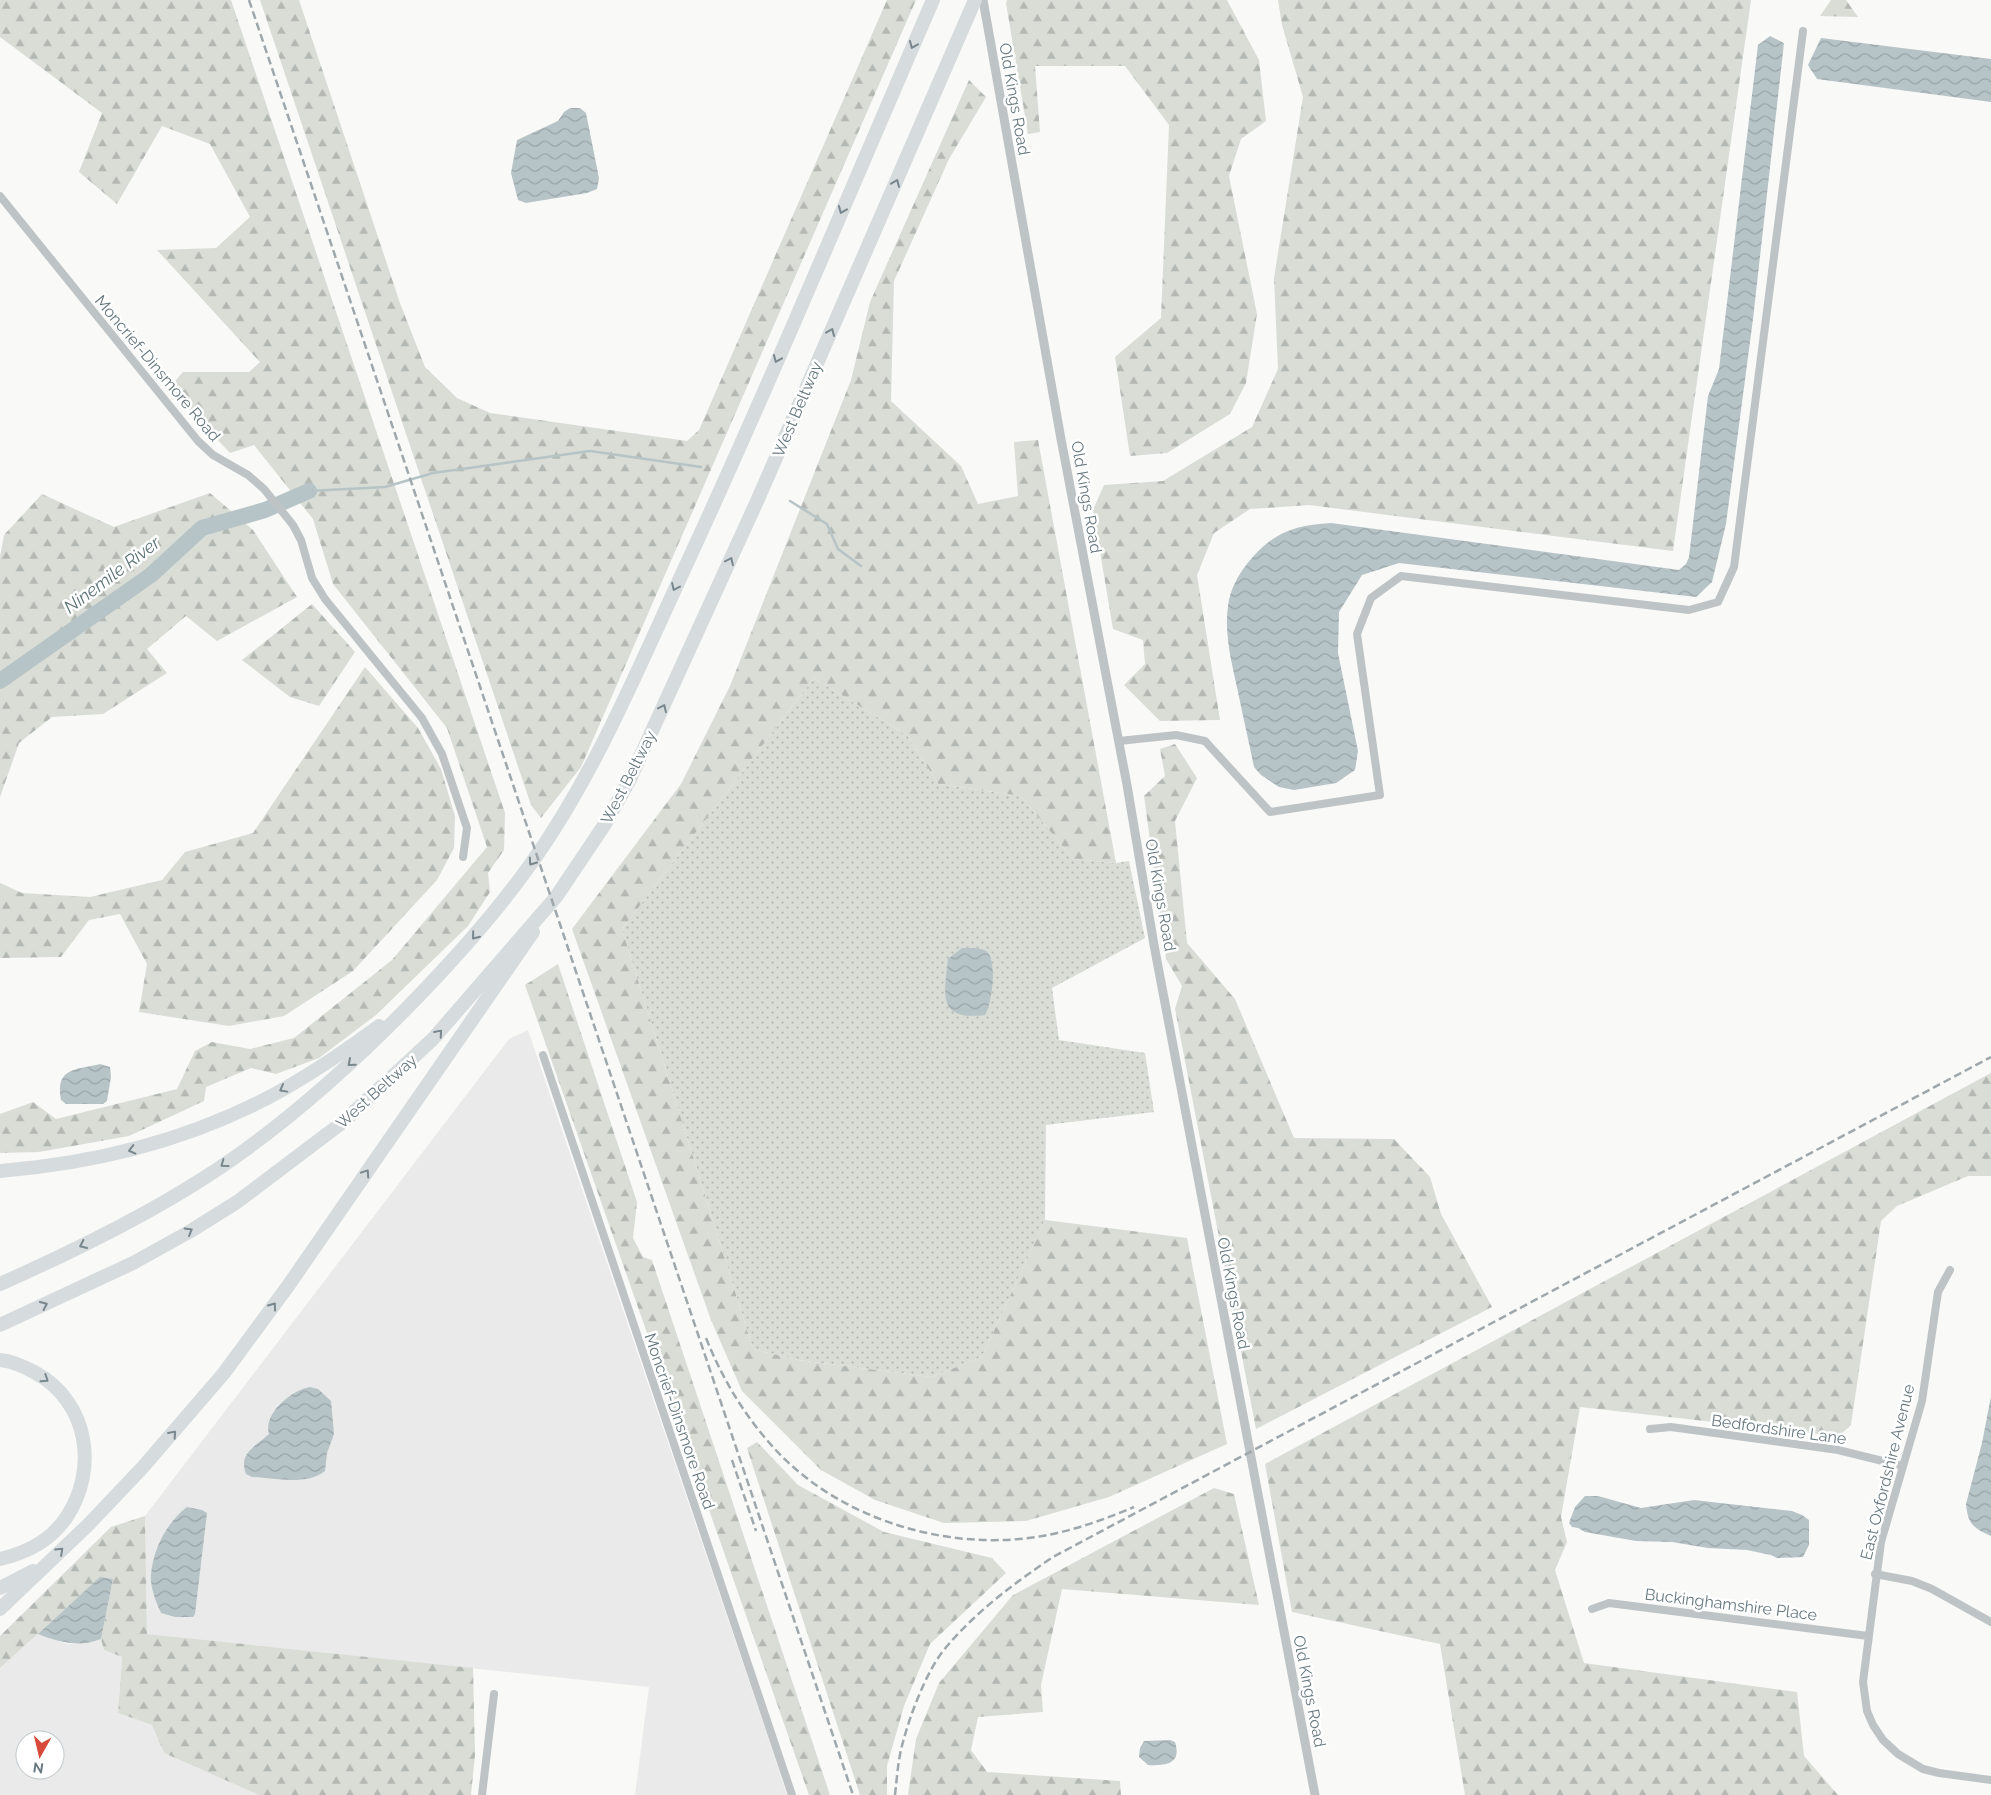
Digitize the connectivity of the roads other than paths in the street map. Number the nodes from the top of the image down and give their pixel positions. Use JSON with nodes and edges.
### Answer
{"nodes":[{"id":1,"x":933,"y":0,"type":"edge"},
{"id":2,"x":975,"y":0,"type":"edge"},
{"id":3,"x":982,"y":0,"type":"edge"},
{"id":4,"x":1803,"y":31,"type":"dead end"},
{"id":5,"x":0,"y":196,"type":"edge"},
{"id":6,"x":1119,"y":740,"type":"junction"},
{"id":7,"x":463,"y":857,"type":"dead end"},
{"id":8,"x":520,"y":945,"type":"junction"},
{"id":9,"x":410,"y":1004,"type":"junction"},
{"id":10,"x":543,"y":1055,"type":"dead end"},
{"id":11,"x":0,"y":1171,"type":"edge"},
{"id":12,"x":1950,"y":1270,"type":"dead end"},
{"id":13,"x":0,"y":1284,"type":"edge"},
{"id":14,"x":0,"y":1325,"type":"edge"},
{"id":15,"x":0,"y":1360,"type":"edge"},
{"id":16,"x":1650,"y":1429,"type":"dead end"},
{"id":17,"x":1903,"y":1466,"type":"junction"},
{"id":18,"x":0,"y":1559,"type":"edge"},
{"id":19,"x":45,"y":1565,"type":"junction"},
{"id":20,"x":1876,"y":1574,"type":"junction"},
{"id":21,"x":0,"y":1588,"type":"edge"},
{"id":22,"x":0,"y":1609,"type":"edge"},
{"id":23,"x":1592,"y":1609,"type":"dead end"},
{"id":24,"x":1991,"y":1622,"type":"edge"},
{"id":25,"x":1868,"y":1636,"type":"junction"},
{"id":26,"x":494,"y":1694,"type":"dead end"},
{"id":27,"x":1991,"y":1780,"type":"edge"},
{"id":28,"x":482,"y":1795,"type":"edge"},
{"id":29,"x":792,"y":1795,"type":"edge"},
{"id":30,"x":1315,"y":1795,"type":"edge"}],
"edges":[{"from":1,"to":9,"type":"highway","one_way":true},
{"from":8,"to":2,"type":"highway","name":"West Beltway","one_way":true},
{"from":3,"to":6,"type":"street","name":"Old Kings Road"},
{"from":4,"to":6,"type":"street"},
{"from":5,"to":7,"type":"street","name":"Moncrief-Dinsmore Road"},
{"from":6,"to":30,"type":"street","name":"Old Kings Road"},
{"from":14,"to":8,"type":"highway","name":"West Beltway","one_way":true},
{"from":19,"to":8,"type":"highway","one_way":true},
{"from":9,"to":11,"type":"highway","one_way":true},
{"from":9,"to":13,"type":"highway","one_way":true},
{"from":10,"to":29,"type":"street","name":"Moncrief-Dinsmore Road"},
{"from":12,"to":17,"type":"street","name":"East Oxfordshire Avenue"},
{"from":15,"to":18,"type":"highway","one_way":true},
{"from":16,"to":17,"type":"street","name":"Bedfordshire Lane"},
{"from":17,"to":20,"type":"street","name":"East Oxfordshire Avenue"},
{"from":19,"to":21,"type":"highway"},
{"from":19,"to":22,"type":"highway"},
{"from":20,"to":24,"type":"street"},
{"from":20,"to":25,"type":"street","name":"East Oxfordshire Avenue"},
{"from":23,"to":25,"type":"street","name":"Buckinghamshire Place"},
{"from":25,"to":27,"type":"street","name":"East Oxfordshire Avenue"},
{"from":26,"to":28,"type":"street"}]}
